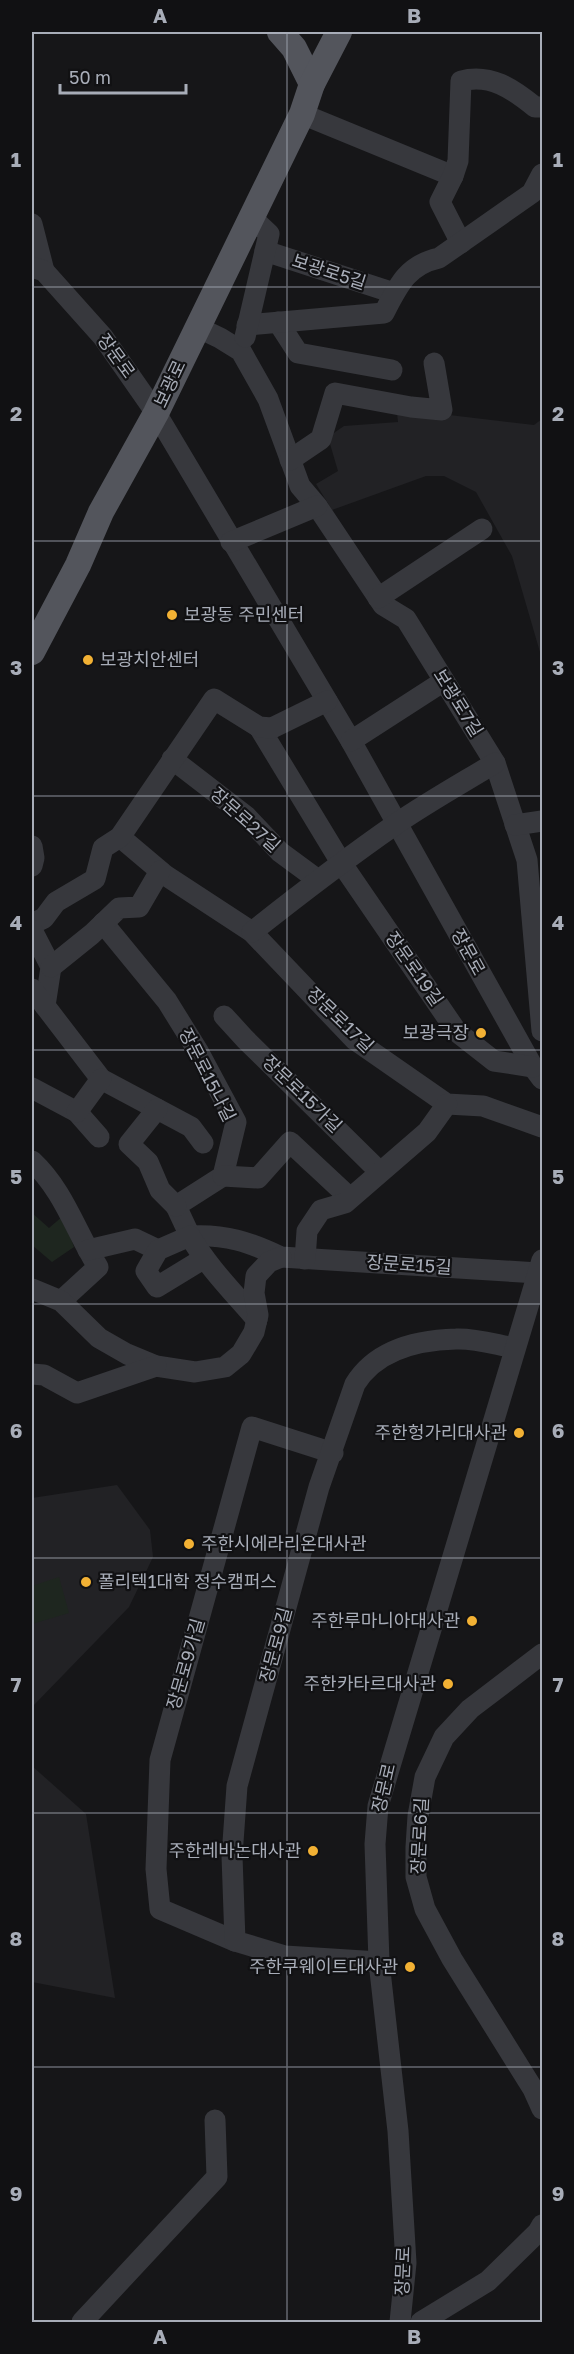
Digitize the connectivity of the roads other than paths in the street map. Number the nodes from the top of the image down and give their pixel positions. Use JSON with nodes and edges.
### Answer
{"nodes":[{"id":1,"x":279,"y":32,"type":"edge"},
{"id":2,"x":339,"y":32,"type":"edge"},
{"id":3,"x":312,"y":84,"type":"junction"},
{"id":4,"x":543,"y":107,"type":"edge"},
{"id":5,"x":302,"y":114,"type":"junction"},
{"id":6,"x":543,"y":174,"type":"edge"},
{"id":7,"x":453,"y":176,"type":"junction"},
{"id":8,"x":251,"y":217,"type":"junction"},
{"id":9,"x":32,"y":224,"type":"edge"},
{"id":10,"x":461,"y":243,"type":"junction"},
{"id":11,"x":265,"y":251,"type":"junction"},
{"id":12,"x":38,"y":269,"type":"edge"},
{"id":13,"x":394,"y":293,"type":"junction"},
{"id":14,"x":278,"y":322,"type":"junction"},
{"id":15,"x":246,"y":324,"type":"junction"},
{"id":16,"x":196,"y":327,"type":"junction"},
{"id":17,"x":244,"y":355,"type":"junction"},
{"id":18,"x":434,"y":363,"type":"dead end"},
{"id":19,"x":392,"y":370,"type":"dead end"},
{"id":20,"x":156,"y":414,"type":"junction"},
{"id":21,"x":290,"y":460,"type":"junction"},
{"id":22,"x":317,"y":506,"type":"junction"},
{"id":23,"x":482,"y":529,"type":"dead end"},
{"id":24,"x":231,"y":542,"type":"junction"},
{"id":25,"x":378,"y":598,"type":"junction"},
{"id":26,"x":32,"y":652,"type":"edge"},
{"id":27,"x":444,"y":681,"type":"junction"},
{"id":28,"x":327,"y":701,"type":"junction"},
{"id":29,"x":259,"y":727,"type":"junction"},
{"id":30,"x":351,"y":741,"type":"junction"},
{"id":31,"x":172,"y":759,"type":"junction"},
{"id":32,"x":495,"y":763,"type":"junction"},
{"id":33,"x":543,"y":821,"type":"edge"},
{"id":34,"x":397,"y":824,"type":"junction"},
{"id":35,"x":515,"y":825,"type":"junction"},
{"id":36,"x":120,"y":837,"type":"junction"},
{"id":37,"x":342,"y":864,"type":"junction"},
{"id":38,"x":160,"y":871,"type":"junction"},
{"id":39,"x":318,"y":880,"type":"junction"},
{"id":40,"x":538,"y":916,"type":"edge"},
{"id":41,"x":103,"y":923,"type":"junction"},
{"id":42,"x":32,"y":924,"type":"edge"},
{"id":43,"x":32,"y":930,"type":"edge"},
{"id":44,"x":252,"y":932,"type":"junction"},
{"id":45,"x":51,"y":967,"type":"junction"},
{"id":46,"x":32,"y":989,"type":"edge"},
{"id":47,"x":45,"y":1006,"type":"junction"},
{"id":48,"x":224,"y":1016,"type":"dead end"},
{"id":49,"x":543,"y":1031,"type":"edge"},
{"id":50,"x":538,"y":1073,"type":"edge"},
{"id":51,"x":101,"y":1079,"type":"junction"},
{"id":52,"x":32,"y":1088,"type":"edge"},
{"id":53,"x":447,"y":1104,"type":"junction"},
{"id":54,"x":157,"y":1109,"type":"junction"},
{"id":55,"x":77,"y":1112,"type":"junction"},
{"id":56,"x":543,"y":1127,"type":"edge"},
{"id":57,"x":99,"y":1137,"type":"dead end"},
{"id":58,"x":203,"y":1143,"type":"dead end"},
{"id":59,"x":32,"y":1161,"type":"edge"},
{"id":60,"x":380,"y":1172,"type":"junction"},
{"id":61,"x":223,"y":1176,"type":"junction"},
{"id":62,"x":350,"y":1198,"type":"junction"},
{"id":63,"x":176,"y":1206,"type":"junction"},
{"id":64,"x":190,"y":1236,"type":"junction"},
{"id":65,"x":88,"y":1250,"type":"junction"},
{"id":66,"x":158,"y":1250,"type":"junction"},
{"id":67,"x":281,"y":1257,"type":"junction"},
{"id":68,"x":203,"y":1259,"type":"junction"},
{"id":69,"x":305,"y":1259,"type":"junction"},
{"id":70,"x":541,"y":1270,"type":"edge"},
{"id":71,"x":32,"y":1289,"type":"edge"},
{"id":72,"x":61,"y":1301,"type":"junction"},
{"id":73,"x":257,"y":1320,"type":"junction"},
{"id":74,"x":515,"y":1348,"type":"junction"},
{"id":75,"x":156,"y":1366,"type":"junction"},
{"id":76,"x":32,"y":1374,"type":"edge"},
{"id":77,"x":333,"y":1453,"type":"junction"},
{"id":78,"x":543,"y":1654,"type":"edge"},
{"id":79,"x":235,"y":1941,"type":"junction"},
{"id":80,"x":380,"y":1962,"type":"junction"},
{"id":81,"x":543,"y":2109,"type":"edge"},
{"id":82,"x":215,"y":2120,"type":"dead end"},
{"id":83,"x":543,"y":2225,"type":"edge"},
{"id":84,"x":81,"y":2322,"type":"edge"},
{"id":85,"x":400,"y":2322,"type":"edge"},
{"id":86,"x":421,"y":2322,"type":"edge"}],
"edges":[{"from":1,"to":3,"type":"main road"},
{"from":2,"to":3,"type":"main road","name":"보광로"},
{"from":3,"to":5,"type":"main road","name":"보광로"},
{"from":4,"to":7,"type":"street"},
{"from":5,"to":7,"type":"street"},
{"from":5,"to":8,"type":"main road","name":"보광로"},
{"from":6,"to":10,"type":"street","name":"보광로5길"},
{"from":7,"to":10,"type":"street"},
{"from":8,"to":11,"type":"street"},
{"from":8,"to":16,"type":"main road","name":"보광로"},
{"from":9,"to":12,"type":"street","name":"장문로"},
{"from":10,"to":13,"type":"street","name":"보광로5길"},
{"from":11,"to":13,"type":"street","name":"보광로5길"},
{"from":11,"to":15,"type":"street"},
{"from":12,"to":20,"type":"street","name":"장문로"},
{"from":13,"to":14,"type":"street","name":"보광로5길"},
{"from":14,"to":15,"type":"street","name":"보광로5길"},
{"from":14,"to":19,"type":"street"},
{"from":15,"to":17,"type":"street"},
{"from":16,"to":17,"type":"street","name":"보광로7길"},
{"from":16,"to":20,"type":"main road","name":"보광로"},
{"from":17,"to":21,"type":"street","name":"보광로7길"},
{"from":18,"to":21,"type":"street"},
{"from":20,"to":24,"type":"street","name":"장문로"},
{"from":20,"to":26,"type":"main road","name":"보광로"},
{"from":21,"to":22,"type":"street","name":"보광로7길"},
{"from":22,"to":24,"type":"street"},
{"from":22,"to":25,"type":"street","name":"보광로7길"},
{"from":23,"to":25,"type":"street"},
{"from":24,"to":28,"type":"street","name":"장문로"},
{"from":25,"to":27,"type":"street","name":"보광로7길"},
{"from":27,"to":30,"type":"street"},
{"from":27,"to":32,"type":"street","name":"보광로7길"},
{"from":28,"to":29,"type":"street"},
{"from":28,"to":30,"type":"street","name":"장문로"},
{"from":29,"to":31,"type":"street"},
{"from":29,"to":37,"type":"street","name":"장문로19길"},
{"from":30,"to":34,"type":"street","name":"장문로"},
{"from":31,"to":36,"type":"street"},
{"from":31,"to":39,"type":"street","name":"장문로27길"},
{"from":32,"to":34,"type":"street"},
{"from":32,"to":35,"type":"street","name":"보광로7길"},
{"from":33,"to":35,"type":"street"},
{"from":34,"to":37,"type":"street"},
{"from":34,"to":50,"type":"street","name":"장문로"},
{"from":35,"to":40,"type":"street","name":"보광로7길"},
{"from":36,"to":38,"type":"street","name":"장문로17길"},
{"from":36,"to":42,"type":"street"},
{"from":37,"to":39,"type":"street"},
{"from":37,"to":50,"type":"street","name":"장문로19길"},
{"from":38,"to":41,"type":"street"},
{"from":38,"to":44,"type":"street","name":"장문로17길"},
{"from":39,"to":44,"type":"street"},
{"from":40,"to":49,"type":"street","name":"보광로7길"},
{"from":41,"to":45,"type":"street"},
{"from":41,"to":61,"type":"street","name":"장문로15나길"},
{"from":43,"to":45,"type":"street"},
{"from":44,"to":53,"type":"street","name":"장문로17길"},
{"from":45,"to":47,"type":"street"},
{"from":46,"to":47,"type":"street"},
{"from":47,"to":51,"type":"street"},
{"from":48,"to":60,"type":"street","name":"장문로15가길"},
{"from":51,"to":54,"type":"street"},
{"from":51,"to":55,"type":"street"},
{"from":52,"to":55,"type":"street"},
{"from":53,"to":56,"type":"street"},
{"from":53,"to":60,"type":"street"},
{"from":54,"to":58,"type":"street"},
{"from":54,"to":63,"type":"street"},
{"from":55,"to":57,"type":"street"},
{"from":59,"to":65,"type":"street"},
{"from":60,"to":62,"type":"street"},
{"from":61,"to":62,"type":"street"},
{"from":61,"to":63,"type":"street"},
{"from":62,"to":69,"type":"street"},
{"from":63,"to":64,"type":"street"},
{"from":64,"to":66,"type":"street"},
{"from":64,"to":67,"type":"street"},
{"from":64,"to":68,"type":"street"},
{"from":65,"to":66,"type":"street"},
{"from":65,"to":72,"type":"street"},
{"from":66,"to":68,"type":"street"},
{"from":67,"to":69,"type":"street","name":"장문로15길"},
{"from":67,"to":73,"type":"street"},
{"from":68,"to":73,"type":"street"},
{"from":69,"to":70,"type":"street","name":"장문로15길"},
{"from":70,"to":74,"type":"street","name":"장문로"},
{"from":71,"to":72,"type":"street"},
{"from":72,"to":75,"type":"street"},
{"from":73,"to":75,"type":"street"},
{"from":74,"to":77,"type":"street","name":"장문로9길"},
{"from":74,"to":80,"type":"street","name":"장문로"},
{"from":75,"to":76,"type":"street"},
{"from":77,"to":79,"type":"street","name":"장문로9길"},
{"from":77,"to":79,"type":"street","name":"장문로9가길"},
{"from":78,"to":81,"type":"street","name":"장문로6길"},
{"from":79,"to":80,"type":"street"},
{"from":80,"to":85,"type":"street","name":"장문로"},
{"from":82,"to":84,"type":"street"},
{"from":83,"to":86,"type":"street"}]}
